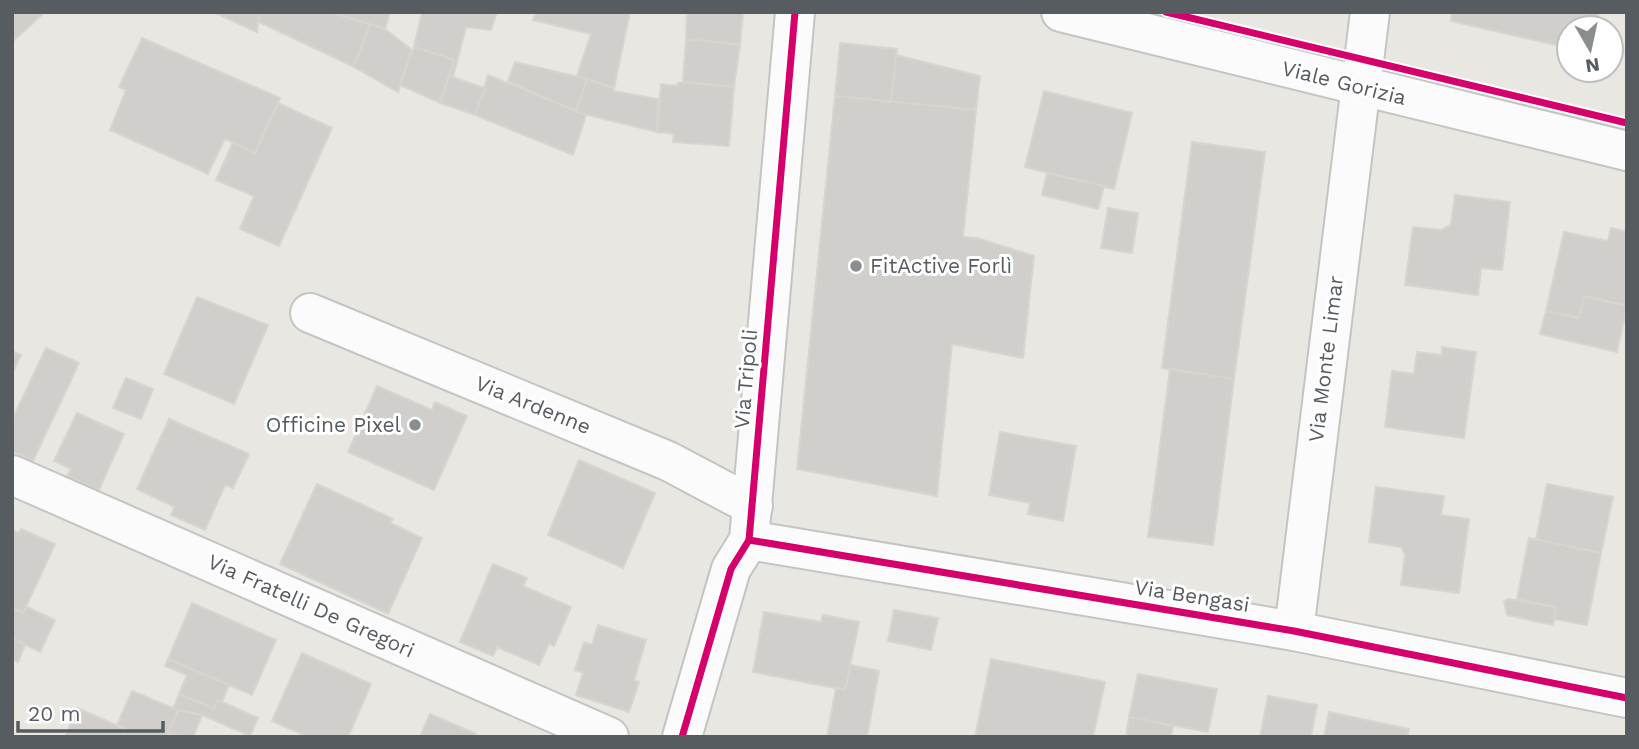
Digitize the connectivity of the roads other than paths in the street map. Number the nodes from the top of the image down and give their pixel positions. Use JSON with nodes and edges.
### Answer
{"nodes":[{"id":1,"x":795,"y":12,"type":"edge"},
{"id":2,"x":1061,"y":12,"type":"edge"},
{"id":3,"x":1370,"y":12,"type":"edge"},
{"id":4,"x":1359,"y":87,"type":"junction"},
{"id":5,"x":1627,"y":151,"type":"edge"},
{"id":6,"x":310,"y":313,"type":"dead end"},
{"id":7,"x":12,"y":475,"type":"edge"},
{"id":8,"x":751,"y":523,"type":"junction"},
{"id":9,"x":1294,"y":631,"type":"junction"},
{"id":10,"x":1627,"y":698,"type":"edge"},
{"id":11,"x":609,"y":737,"type":"edge"},
{"id":12,"x":682,"y":737,"type":"edge"}],
"edges":[{"from":1,"to":8,"type":"street","name":"Via Tripoli"},
{"from":2,"to":4,"type":"street","name":"Viale Gorizia"},
{"from":3,"to":4,"type":"street","name":"Via Monte Limar"},
{"from":4,"to":5,"type":"street","name":"Viale Gorizia"},
{"from":4,"to":9,"type":"street","name":"Via Monte Limar"},
{"from":6,"to":8,"type":"street","name":"Via Ardenne"},
{"from":7,"to":11,"type":"street","name":"Via Fratelli De Gregori"},
{"from":8,"to":9,"type":"street","name":"Via Bengasi"},
{"from":8,"to":12,"type":"street","name":"Via Tripoli"},
{"from":9,"to":10,"type":"street","name":"Via Bengasi"}]}
